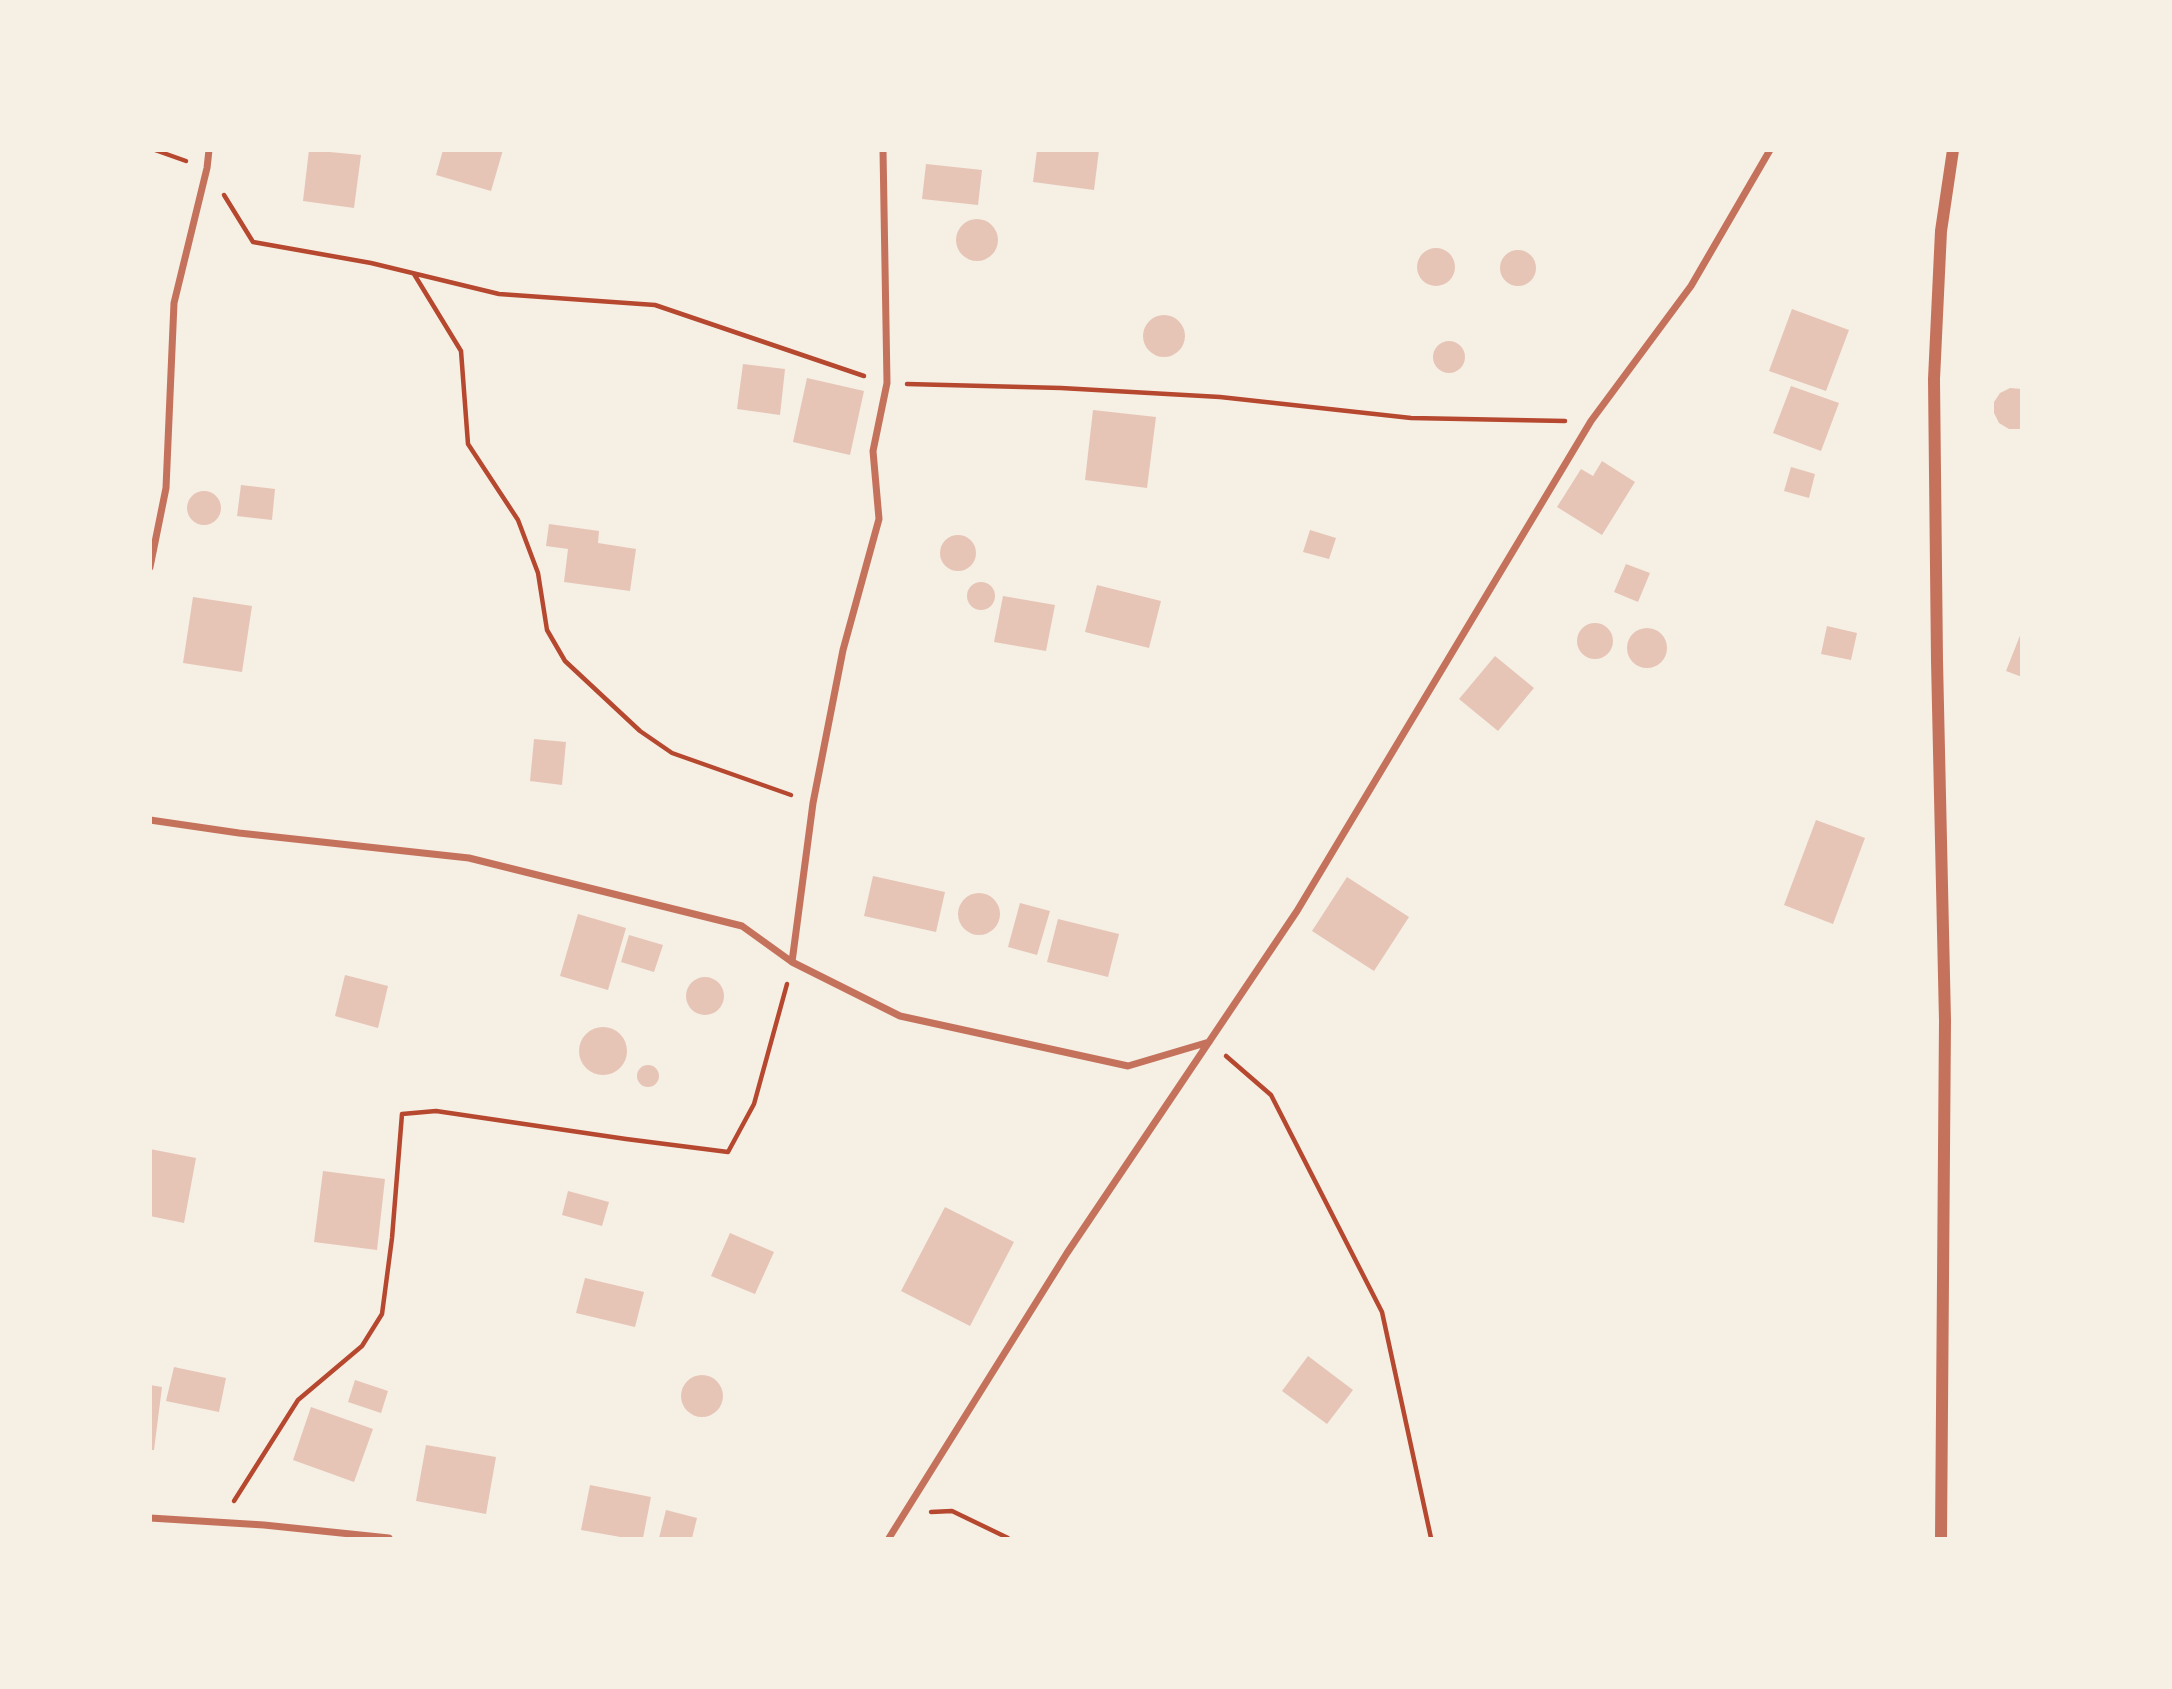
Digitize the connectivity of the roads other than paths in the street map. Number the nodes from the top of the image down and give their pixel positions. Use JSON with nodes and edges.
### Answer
{"nodes":[{"id":1,"x":209,"y":150,"type":"edge"},
{"id":2,"x":883,"y":150,"type":"edge"},
{"id":3,"x":1770,"y":150,"type":"edge"},
{"id":4,"x":1953,"y":150,"type":"edge"},
{"id":5,"x":150,"y":567,"type":"edge"},
{"id":6,"x":150,"y":820,"type":"edge"},
{"id":7,"x":792,"y":962,"type":"junction"},
{"id":8,"x":1210,"y":1042,"type":"junction"},
{"id":9,"x":150,"y":1518,"type":"edge"},
{"id":10,"x":389,"y":1538,"type":"edge"},
{"id":11,"x":889,"y":1538,"type":"edge"},
{"id":12,"x":1941,"y":1538,"type":"edge"}],
"edges":[{"from":1,"to":5,"type":"street"},
{"from":2,"to":7,"type":"street"},
{"from":3,"to":8,"type":"street"},
{"from":4,"to":12,"type":"street"},
{"from":6,"to":7,"type":"street"},
{"from":7,"to":8,"type":"street"},
{"from":8,"to":11,"type":"street"},
{"from":9,"to":10,"type":"street"}]}
